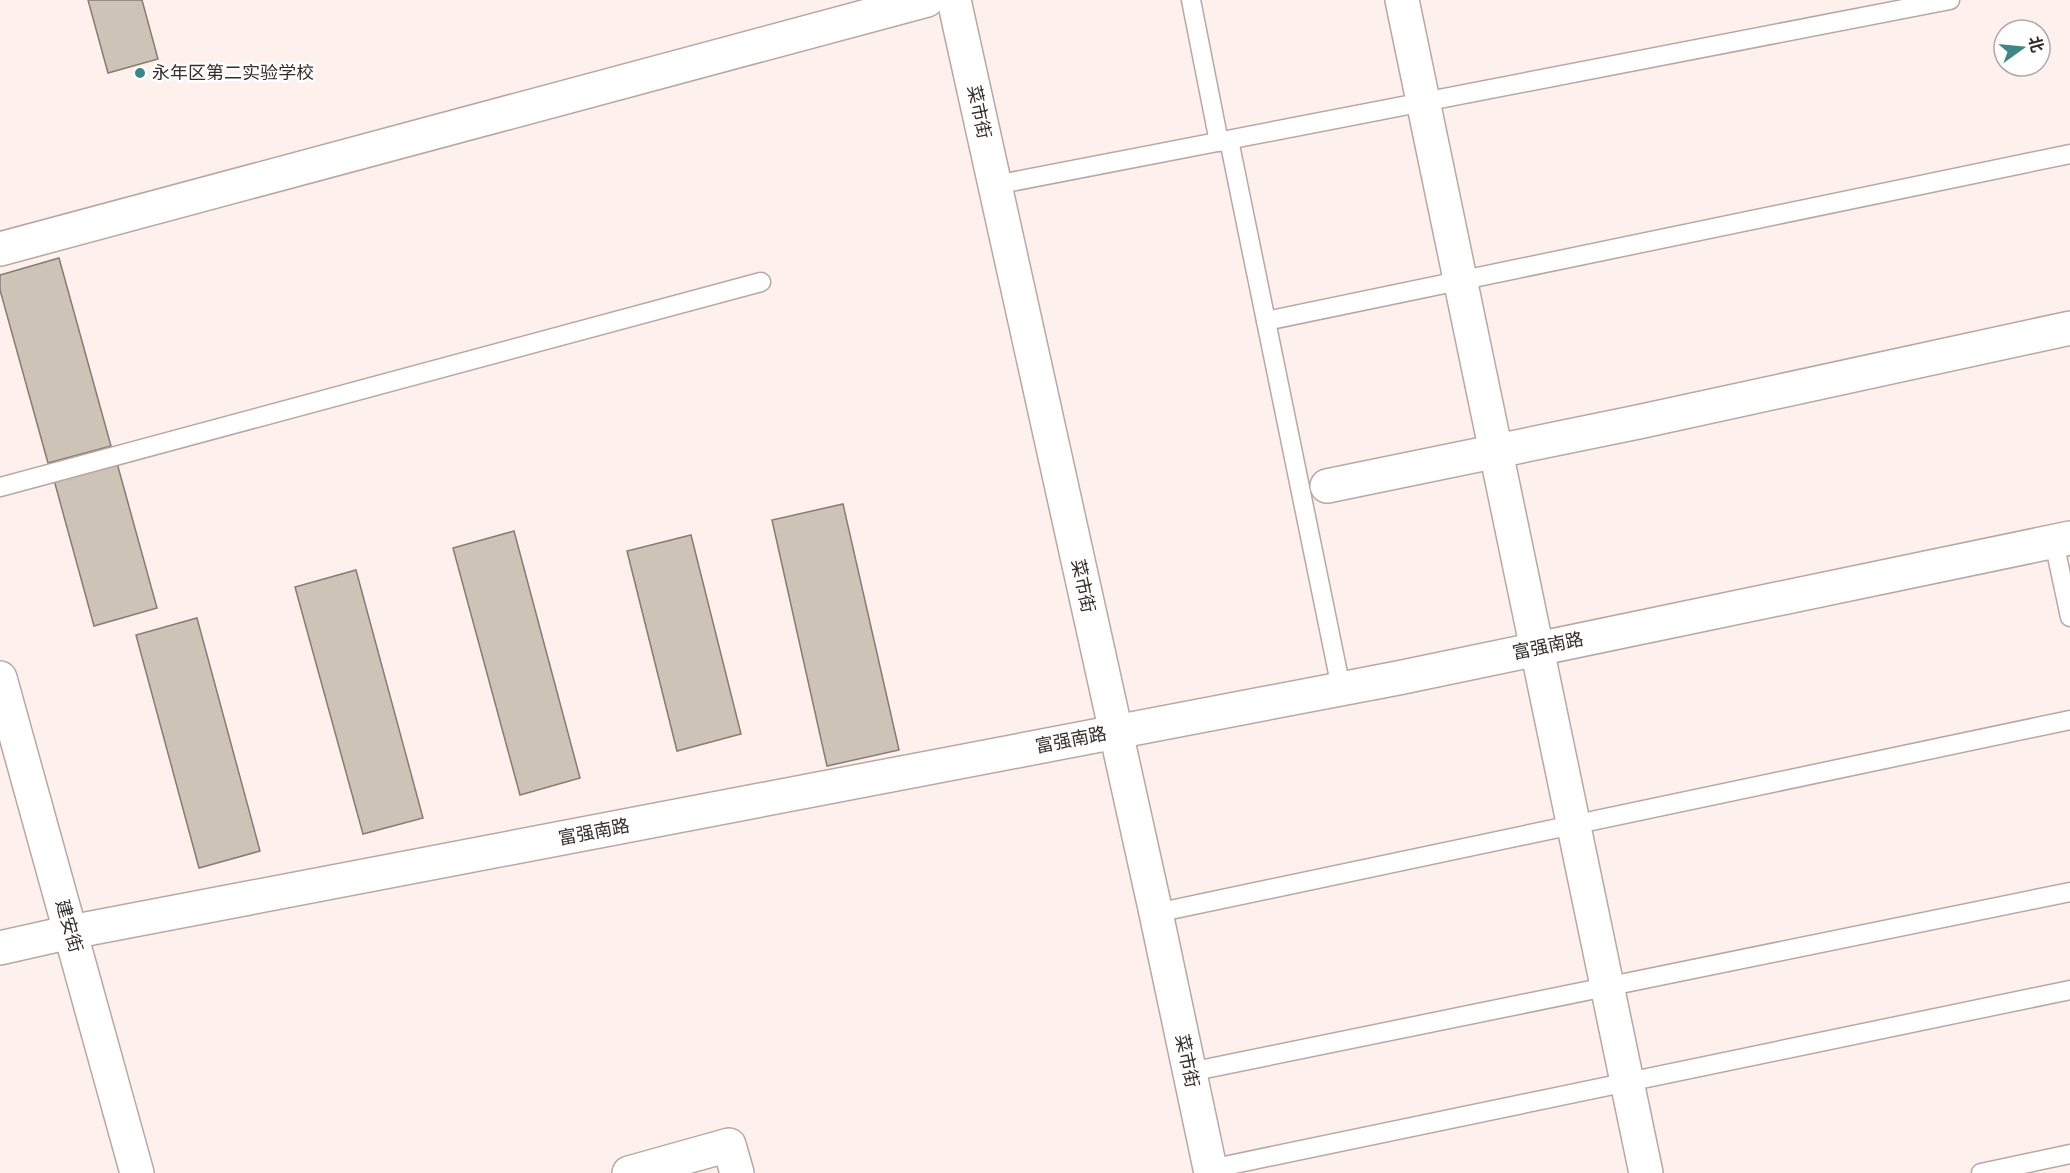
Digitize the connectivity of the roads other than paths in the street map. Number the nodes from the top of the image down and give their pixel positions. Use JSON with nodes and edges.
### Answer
{"nodes":[{"id":1,"x":927,"y":0,"type":"edge"},
{"id":2,"x":954,"y":0,"type":"edge"},
{"id":3,"x":1191,"y":0,"type":"edge"},
{"id":4,"x":1402,"y":0,"type":"edge"},
{"id":5,"x":1950,"y":0,"type":"edge"},
{"id":6,"x":1423,"y":102,"type":"junction"},
{"id":7,"x":1224,"y":141,"type":"junction"},
{"id":8,"x":2070,"y":154,"type":"edge"},
{"id":9,"x":995,"y":185,"type":"junction"},
{"id":10,"x":0,"y":249,"type":"edge"},
{"id":11,"x":761,"y":282,"type":"dead end"},
{"id":12,"x":1460,"y":282,"type":"junction"},
{"id":13,"x":1266,"y":321,"type":"junction"},
{"id":14,"x":2070,"y":328,"type":"edge"},
{"id":15,"x":1496,"y":451,"type":"junction"},
{"id":16,"x":1327,"y":486,"type":"dead end"},
{"id":17,"x":0,"y":487,"type":"edge"},
{"id":18,"x":2062,"y":540,"type":"edge"},
{"id":19,"x":2070,"y":617,"type":"edge"},
{"id":20,"x":1537,"y":649,"type":"junction"},
{"id":21,"x":0,"y":678,"type":"edge"},
{"id":22,"x":1341,"y":688,"type":"junction"},
{"id":23,"x":2070,"y":720,"type":"edge"},
{"id":24,"x":1116,"y":732,"type":"junction"},
{"id":25,"x":1574,"y":825,"type":"junction"},
{"id":26,"x":2070,"y":892,"type":"edge"},
{"id":27,"x":1155,"y":913,"type":"junction"},
{"id":28,"x":71,"y":932,"type":"junction"},
{"id":29,"x":0,"y":948,"type":"edge"},
{"id":30,"x":1607,"y":987,"type":"junction"},
{"id":31,"x":2070,"y":990,"type":"edge"},
{"id":32,"x":1190,"y":1072,"type":"junction"},
{"id":33,"x":1627,"y":1083,"type":"junction"},
{"id":34,"x":2070,"y":1154,"type":"edge"},
{"id":35,"x":1210,"y":1171,"type":"edge"},
{"id":36,"x":137,"y":1173,"type":"edge"},
{"id":37,"x":629,"y":1173,"type":"edge"},
{"id":38,"x":736,"y":1173,"type":"edge"},
{"id":39,"x":1646,"y":1173,"type":"edge"},
{"id":40,"x":1981,"y":1173,"type":"edge"}],
"edges":[{"from":1,"to":10,"type":"street"},
{"from":2,"to":9,"type":"street","name":"菜市街"},
{"from":3,"to":7,"type":"lane"},
{"from":4,"to":6,"type":"street"},
{"from":5,"to":6,"type":"lane"},
{"from":6,"to":7,"type":"lane"},
{"from":6,"to":12,"type":"street"},
{"from":7,"to":9,"type":"lane"},
{"from":7,"to":13,"type":"lane"},
{"from":8,"to":12,"type":"lane"},
{"from":9,"to":24,"type":"street","name":"菜市街"},
{"from":11,"to":17,"type":"lane"},
{"from":12,"to":13,"type":"lane"},
{"from":12,"to":15,"type":"street"},
{"from":13,"to":22,"type":"lane"},
{"from":14,"to":15,"type":"street"},
{"from":15,"to":16,"type":"street"},
{"from":15,"to":20,"type":"street"},
{"from":18,"to":19,"type":"lane"},
{"from":18,"to":20,"type":"street","name":"富强南路"},
{"from":20,"to":22,"type":"street","name":"富强南路"},
{"from":20,"to":25,"type":"street"},
{"from":21,"to":28,"type":"street","name":"建安街"},
{"from":22,"to":24,"type":"street","name":"富强南路"},
{"from":23,"to":25,"type":"lane"},
{"from":24,"to":27,"type":"street","name":"菜市街"},
{"from":24,"to":28,"type":"street","name":"富强南路"},
{"from":25,"to":27,"type":"lane"},
{"from":25,"to":30,"type":"street"},
{"from":26,"to":30,"type":"lane"},
{"from":27,"to":32,"type":"street","name":"菜市街"},
{"from":28,"to":29,"type":"street","name":"富强南路"},
{"from":28,"to":36,"type":"street","name":"建安街"},
{"from":30,"to":32,"type":"lane"},
{"from":30,"to":33,"type":"street"},
{"from":31,"to":33,"type":"lane"},
{"from":32,"to":35,"type":"street","name":"菜市街"},
{"from":33,"to":35,"type":"lane"},
{"from":33,"to":39,"type":"street"},
{"from":34,"to":40,"type":"lane"},
{"from":37,"to":38,"type":"street"}]}
